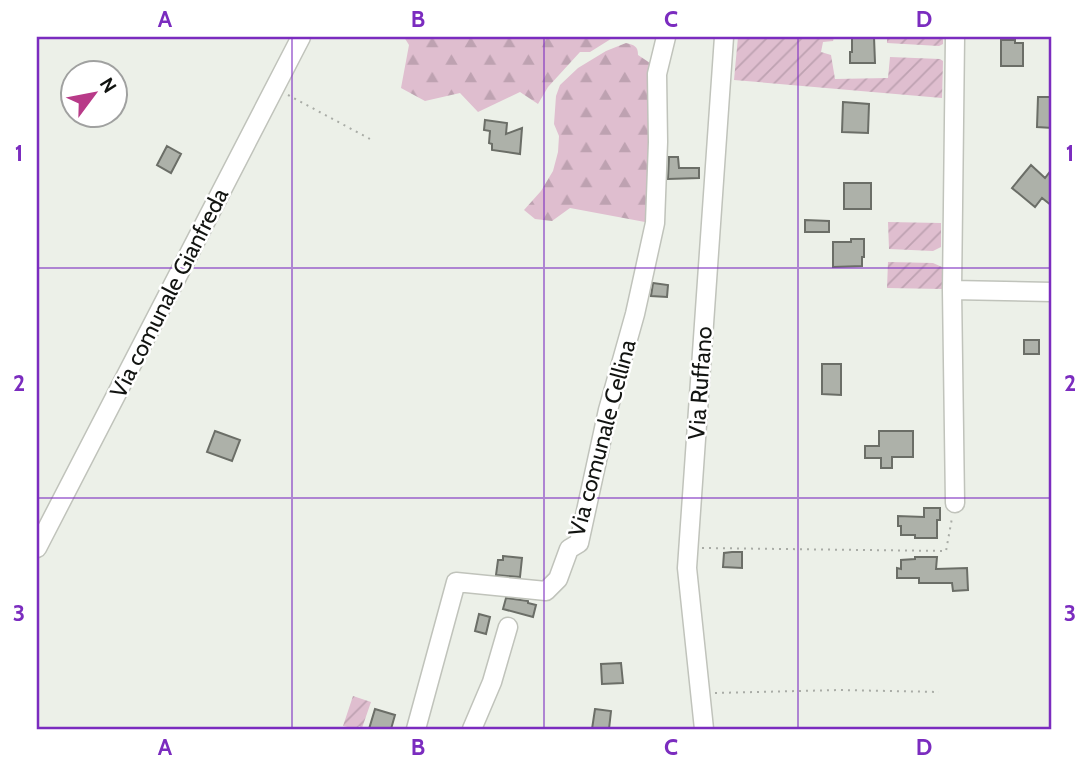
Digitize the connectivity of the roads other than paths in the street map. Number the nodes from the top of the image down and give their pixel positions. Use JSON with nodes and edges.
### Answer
{"nodes":[{"id":1,"x":301,"y":37,"type":"edge"},
{"id":2,"x":666,"y":37,"type":"edge"},
{"id":3,"x":724,"y":37,"type":"edge"},
{"id":4,"x":955,"y":37,"type":"edge"},
{"id":5,"x":951,"y":290,"type":"junction"},
{"id":6,"x":1052,"y":292,"type":"edge"},
{"id":7,"x":956,"y":503,"type":"road end"},
{"id":8,"x":37,"y":548,"type":"edge"},
{"id":9,"x":508,"y":627,"type":"dead end"},
{"id":10,"x":416,"y":729,"type":"edge"},
{"id":11,"x":472,"y":729,"type":"edge"},
{"id":12,"x":705,"y":729,"type":"edge"}],
"edges":[{"from":1,"to":8,"type":"street","name":"Via comunale Gianfreda"},
{"from":2,"to":10,"type":"street","name":"Via comunale Cellina"},
{"from":3,"to":12,"type":"street","name":"Via Ruffano"},
{"from":4,"to":5,"type":"street"},
{"from":5,"to":6,"type":"street"},
{"from":5,"to":7,"type":"street"},
{"from":9,"to":11,"type":"street"}]}
